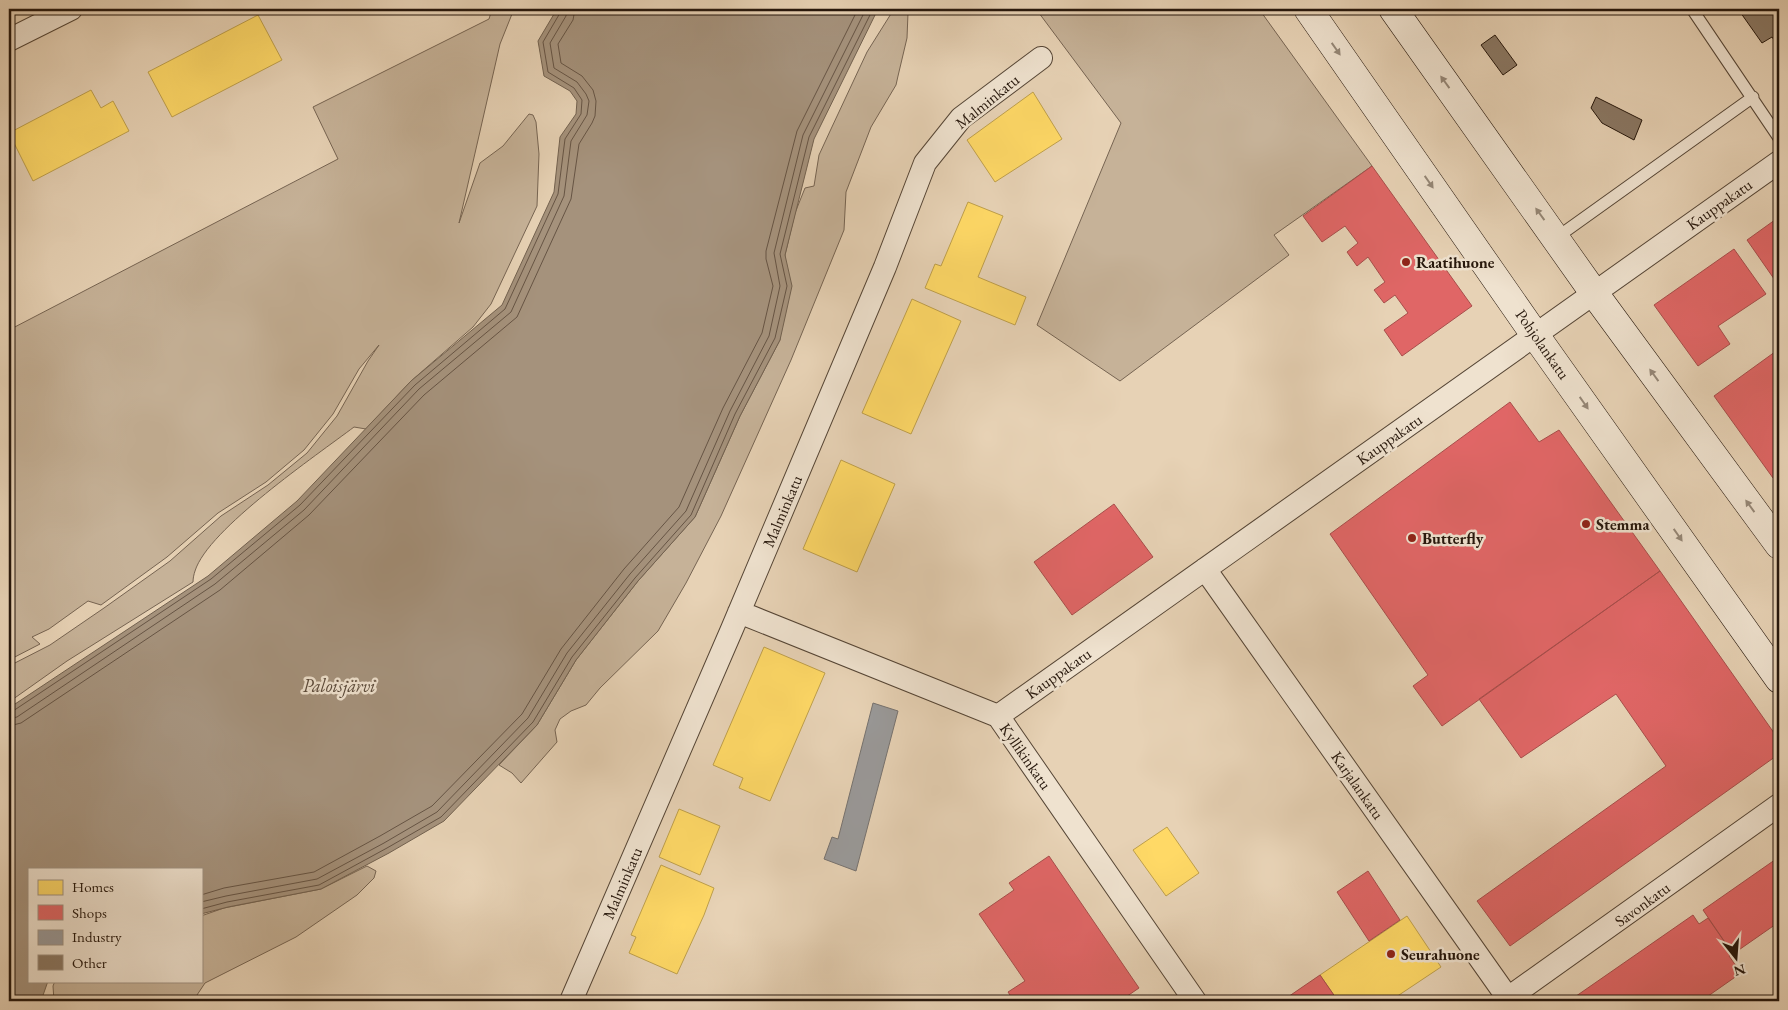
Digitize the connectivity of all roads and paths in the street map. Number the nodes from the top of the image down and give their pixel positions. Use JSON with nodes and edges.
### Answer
{"nodes":[{"id":1,"x":71,"y":9,"type":"edge"},
{"id":2,"x":1308,"y":9,"type":"edge"},
{"id":3,"x":1393,"y":9,"type":"edge"},
{"id":4,"x":1692,"y":9,"type":"edge"},
{"id":5,"x":9,"y":40,"type":"edge"},
{"id":6,"x":1041,"y":58,"type":"dead end"},
{"id":7,"x":1753,"y":97,"type":"junction"},
{"id":8,"x":1779,"y":138,"type":"edge"},
{"id":9,"x":1779,"y":162,"type":"edge"},
{"id":10,"x":1556,"y":238,"type":"junction"},
{"id":11,"x":1594,"y":293,"type":"junction"},
{"id":12,"x":1535,"y":334,"type":"junction"},
{"id":13,"x":1779,"y":545,"type":"edge"},
{"id":14,"x":1206,"y":569,"type":"junction"},
{"id":15,"x":739,"y":612,"type":"junction"},
{"id":16,"x":1779,"y":679,"type":"edge"},
{"id":17,"x":998,"y":716,"type":"junction"},
{"id":18,"x":1779,"y":805,"type":"edge"},
{"id":19,"x":1507,"y":1000,"type":"edge"},
{"id":20,"x":571,"y":1001,"type":"edge"},
{"id":21,"x":1195,"y":1001,"type":"edge"}],
"edges":[{"from":1,"to":5,"type":"street"},
{"from":2,"to":12,"type":"main road","name":"Pohjolankatu","one_way":true},
{"from":10,"to":3,"type":"main road","one_way":true},
{"from":4,"to":7,"type":"lane"},
{"from":6,"to":15,"type":"street","name":"Malminkatu"},
{"from":7,"to":8,"type":"lane"},
{"from":7,"to":10,"type":"lane"},
{"from":9,"to":11,"type":"street","name":"Kauppakatu"},
{"from":10,"to":11,"type":"main road"},
{"from":11,"to":12,"type":"street","name":"Kauppakatu"},
{"from":13,"to":11,"type":"main road","one_way":true},
{"from":12,"to":14,"type":"street","name":"Kauppakatu"},
{"from":12,"to":16,"type":"main road","name":"Pohjolankatu","one_way":true},
{"from":14,"to":17,"type":"street","name":"Kauppakatu"},
{"from":14,"to":19,"type":"street","name":"Karjalankatu"},
{"from":15,"to":17,"type":"street","name":"Kyllikinkatu"},
{"from":15,"to":20,"type":"street","name":"Malminkatu"},
{"from":17,"to":21,"type":"street","name":"Kyllikinkatu"},
{"from":18,"to":19,"type":"street","name":"Savonkatu"}]}
